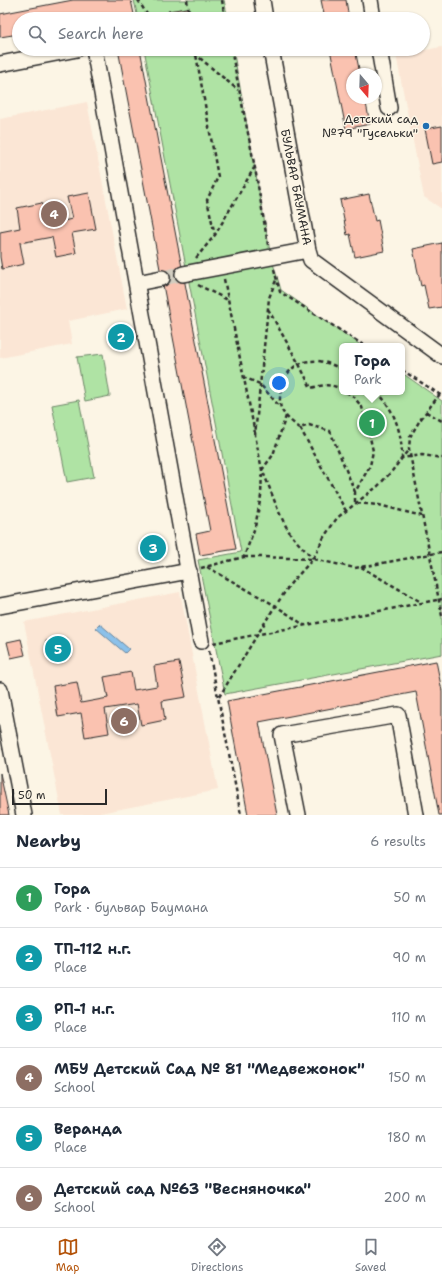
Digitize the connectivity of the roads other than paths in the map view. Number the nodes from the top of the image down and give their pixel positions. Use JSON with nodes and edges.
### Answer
{"nodes":[{"id":1,"x":262,"y":0,"type":"edge"},
{"id":2,"x":370,"y":0,"type":"edge"},
{"id":3,"x":264,"y":12,"type":"edge"},
{"id":4,"x":372,"y":12,"type":"edge"},
{"id":5,"x":41,"y":56,"type":"edge"},
{"id":6,"x":95,"y":56,"type":"edge"},
{"id":7,"x":272,"y":56,"type":"edge"},
{"id":8,"x":380,"y":56,"type":"edge"},
{"id":9,"x":0,"y":64,"type":"edge"},
{"id":10,"x":389,"y":108,"type":"dead end"},
{"id":11,"x":308,"y":250,"type":"junction"},
{"id":12,"x":188,"y":268,"type":"tunnel mouth"},
{"id":13,"x":162,"y":278,"type":"tunnel mouth"},
{"id":14,"x":137,"y":283,"type":"junction"},
{"id":15,"x":442,"y":356,"type":"edge"},
{"id":16,"x":189,"y":571,"type":"junction"},
{"id":17,"x":0,"y":606,"type":"edge"},
{"id":18,"x":201,"y":641,"type":"dead end"},
{"id":19,"x":0,"y":690,"type":"edge"},
{"id":20,"x":24,"y":815,"type":"edge"},
{"id":21,"x":298,"y":815,"type":"edge"},
{"id":22,"x":416,"y":815,"type":"edge"}],
"edges":[{"from":1,"to":3,"type":"street"},
{"from":2,"to":4,"type":"street"},
{"from":5,"to":9,"type":"street"},
{"from":6,"to":14,"type":"street"},
{"from":7,"to":11,"type":"street","name":"БУЛЬВАР БАУМАНА"},
{"from":8,"to":10,"type":"street"},
{"from":11,"to":12,"type":"street"},
{"from":11,"to":15,"type":"street","name":"БУЛЬВАР БАУМАНА"},
{"from":13,"to":14,"type":"street"},
{"from":14,"to":16,"type":"street"},
{"from":16,"to":17,"type":"street"},
{"from":16,"to":18,"type":"street"},
{"from":19,"to":20,"type":"street"},
{"from":21,"to":22,"type":"street"}]}
